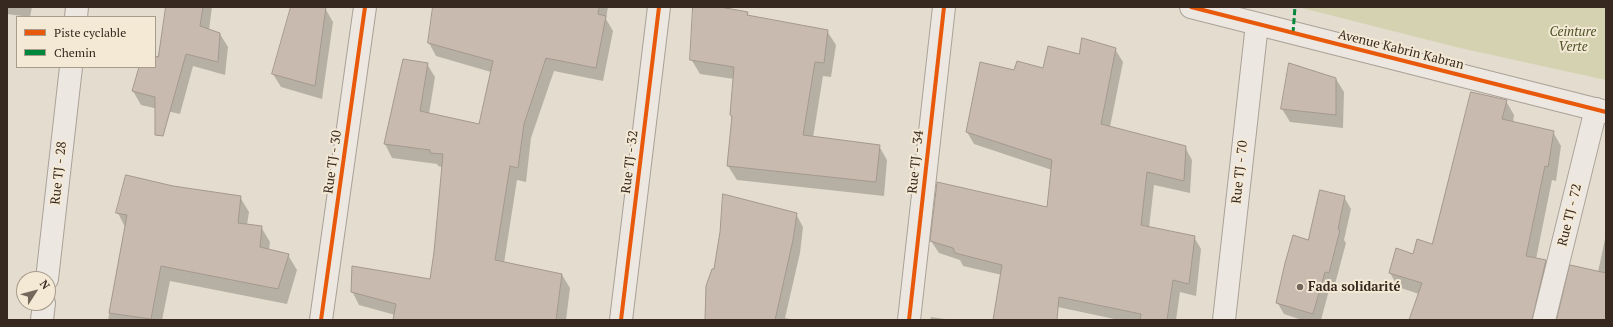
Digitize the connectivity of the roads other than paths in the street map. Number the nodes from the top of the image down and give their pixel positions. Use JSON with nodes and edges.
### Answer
{"nodes":[{"id":1,"x":365,"y":7,"type":"edge"},
{"id":2,"x":658,"y":7,"type":"edge"},
{"id":3,"x":944,"y":7,"type":"edge"},
{"id":4,"x":1191,"y":7,"type":"edge"},
{"id":5,"x":1257,"y":24,"type":"junction"},
{"id":6,"x":71,"y":68,"type":"edge"},
{"id":7,"x":1601,"y":111,"type":"edge"},
{"id":8,"x":48,"y":271,"type":"edge"},
{"id":9,"x":321,"y":320,"type":"edge"},
{"id":10,"x":622,"y":320,"type":"edge"},
{"id":11,"x":909,"y":320,"type":"edge"},
{"id":12,"x":1224,"y":320,"type":"edge"},
{"id":13,"x":1544,"y":320,"type":"edge"}],
"edges":[{"from":1,"to":9,"type":"street","name":"Rue TJ - 30"},
{"from":2,"to":10,"type":"street","name":"Rue TJ - 32"},
{"from":3,"to":11,"type":"street","name":"Rue TJ - 34"},
{"from":4,"to":5,"type":"street","name":"Avenue Kabrin Kabran"},
{"from":5,"to":7,"type":"street","name":"Avenue Kabrin Kabran"},
{"from":5,"to":12,"type":"street","name":"Rue TJ - 70"},
{"from":6,"to":8,"type":"street","name":"Rue TJ - 28"},
{"from":7,"to":13,"type":"street","name":"Rue TJ - 72"}]}
